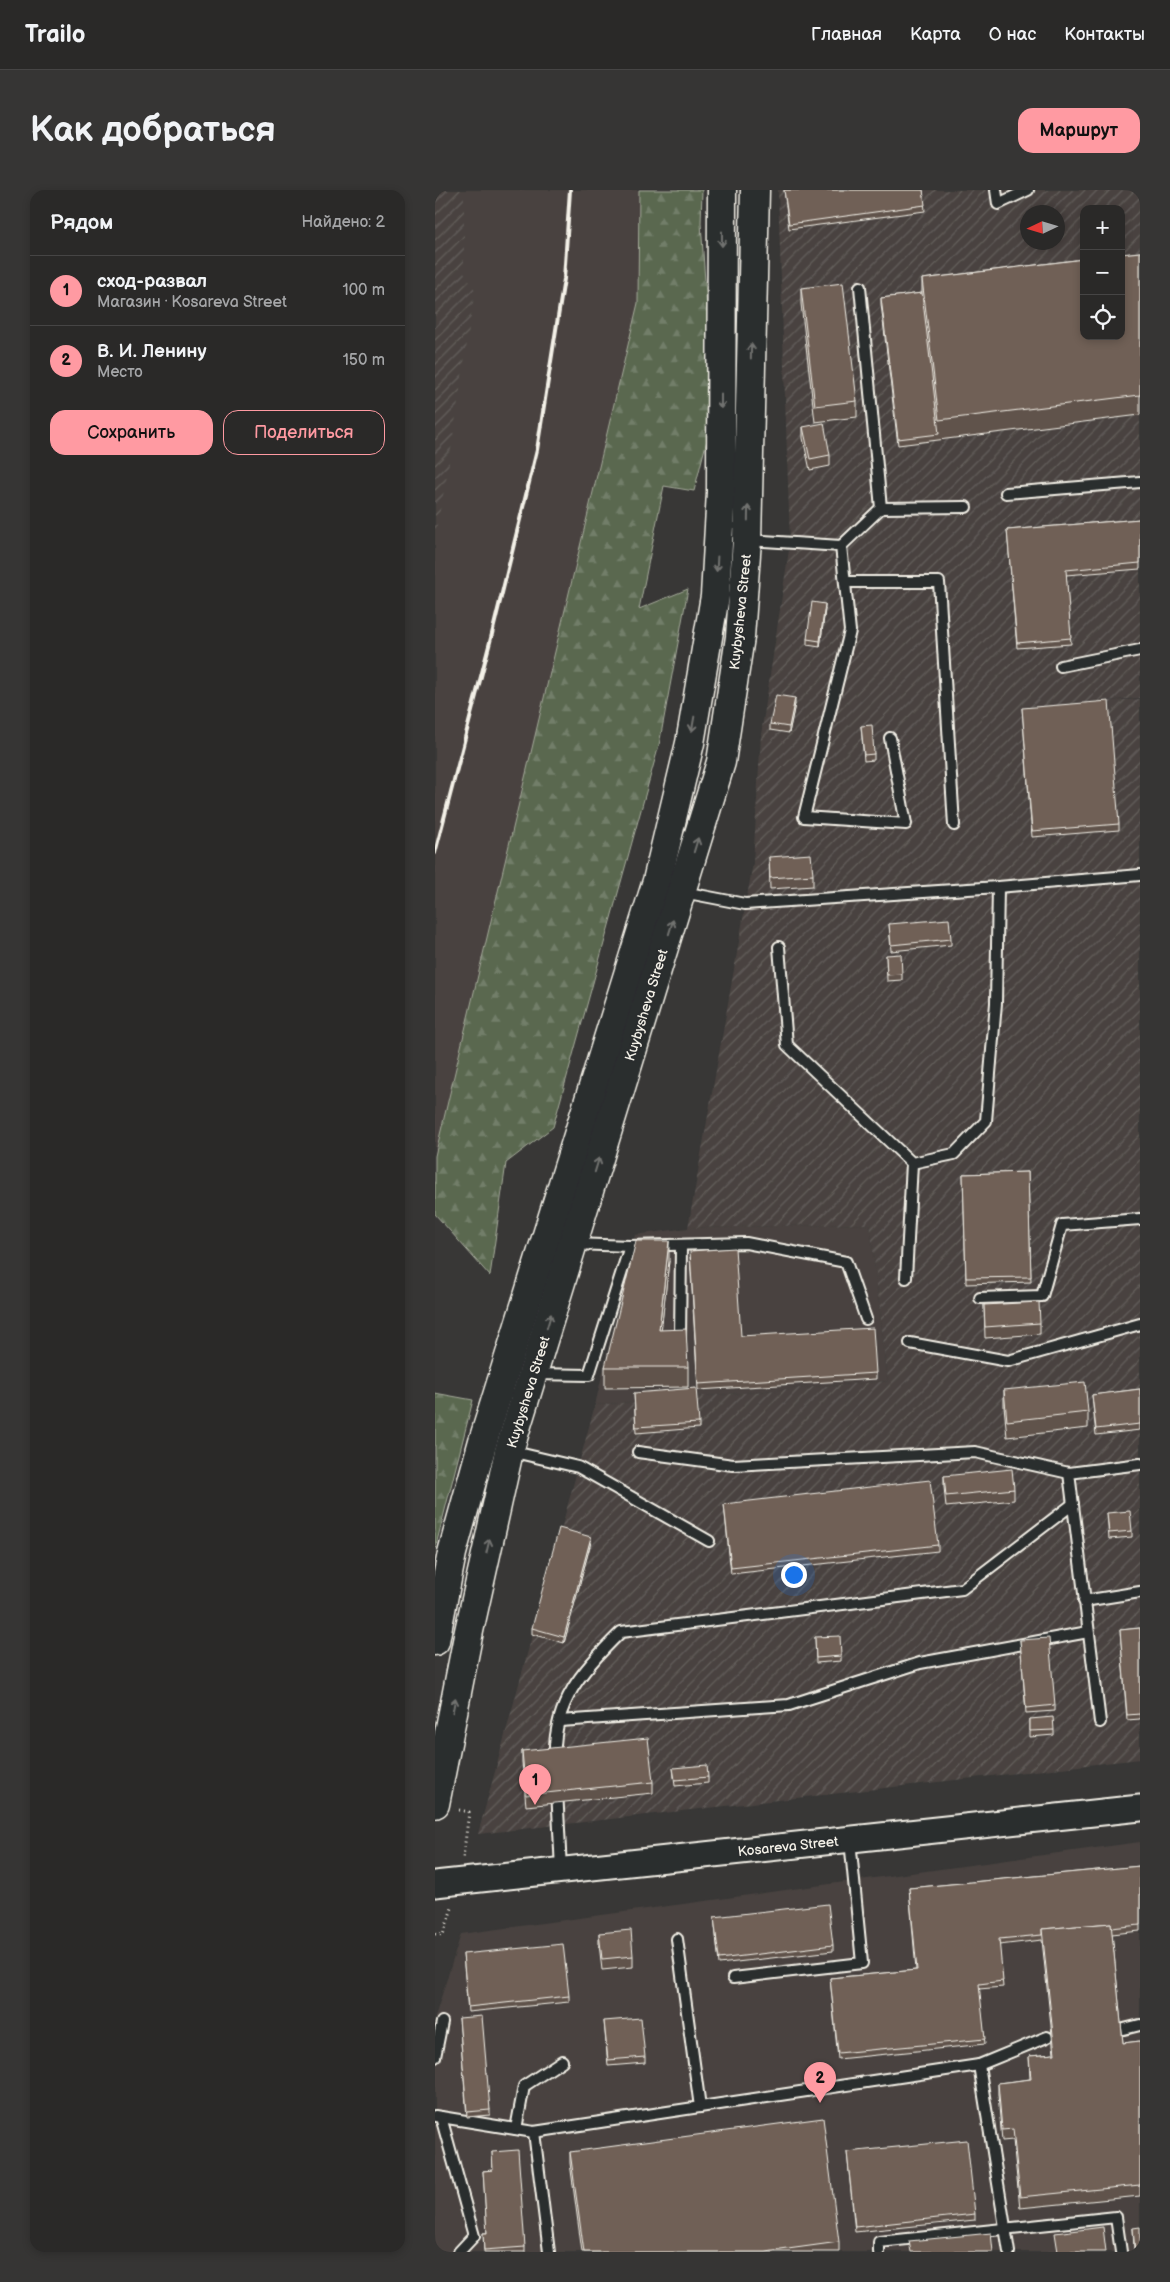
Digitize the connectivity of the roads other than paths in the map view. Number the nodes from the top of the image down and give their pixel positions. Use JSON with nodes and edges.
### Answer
{"nodes":[{"id":1,"x":722,"y":190,"type":"edge"},
{"id":2,"x":755,"y":190,"type":"edge"},
{"id":3,"x":996,"y":190,"type":"edge"},
{"id":4,"x":1028,"y":190,"type":"edge"},
{"id":5,"x":860,"y":287,"type":"dead end"},
{"id":6,"x":1140,"y":482,"type":"edge"},
{"id":7,"x":1006,"y":493,"type":"dead end"},
{"id":8,"x":881,"y":508,"type":"junction"},
{"id":9,"x":966,"y":508,"type":"dead end"},
{"id":10,"x":747,"y":540,"type":"junction"},
{"id":11,"x":841,"y":546,"type":"junction"},
{"id":12,"x":845,"y":582,"type":"junction"},
{"id":13,"x":1140,"y":650,"type":"edge"},
{"id":14,"x":1061,"y":666,"type":"dead end"},
{"id":15,"x":890,"y":738,"type":"dead end"},
{"id":16,"x":954,"y":825,"type":"dead end"},
{"id":17,"x":1140,"y":875,"type":"edge"},
{"id":18,"x":657,"y":881,"type":"junction"},
{"id":19,"x":998,"y":887,"type":"junction"},
{"id":20,"x":681,"y":892,"type":"junction"},
{"id":21,"x":779,"y":946,"type":"dead end"},
{"id":22,"x":912,"y":1163,"type":"junction"},
{"id":23,"x":1140,"y":1219,"type":"edge"},
{"id":24,"x":573,"y":1244,"type":"junction"},
{"id":25,"x":630,"y":1246,"type":"junction"},
{"id":26,"x":681,"y":1246,"type":"junction"},
{"id":27,"x":905,"y":1278,"type":"dead end"},
{"id":28,"x":980,"y":1298,"type":"dead end"},
{"id":29,"x":866,"y":1319,"type":"dead end"},
{"id":30,"x":1140,"y":1324,"type":"edge"},
{"id":31,"x":680,"y":1340,"type":"edge"},
{"id":32,"x":910,"y":1343,"type":"dead end"},
{"id":33,"x":533,"y":1374,"type":"junction"},
{"id":34,"x":509,"y":1451,"type":"junction"},
{"id":35,"x":638,"y":1452,"type":"dead end"},
{"id":36,"x":1140,"y":1464,"type":"edge"},
{"id":37,"x":1069,"y":1473,"type":"junction"},
{"id":38,"x":1073,"y":1504,"type":"junction"},
{"id":39,"x":709,"y":1541,"type":"dead end"},
{"id":40,"x":1140,"y":1592,"type":"edge"},
{"id":41,"x":1084,"y":1601,"type":"junction"},
{"id":42,"x":1088,"y":1632,"type":"junction"},
{"id":43,"x":435,"y":1641,"type":"edge"},
{"id":44,"x":560,"y":1721,"type":"junction"},
{"id":45,"x":1101,"y":1722,"type":"dead end"},
{"id":46,"x":435,"y":1804,"type":"edge"},
{"id":47,"x":1140,"y":1808,"type":"edge"},
{"id":48,"x":850,"y":1840,"type":"junction"},
{"id":49,"x":561,"y":1871,"type":"junction"},
{"id":50,"x":435,"y":1884,"type":"edge"},
{"id":51,"x":677,"y":1938,"type":"dead end"},
{"id":52,"x":733,"y":1978,"type":"dead end"},
{"id":53,"x":443,"y":2022,"type":"dead end"},
{"id":54,"x":1140,"y":2024,"type":"edge"},
{"id":55,"x":1124,"y":2029,"type":"edge"},
{"id":56,"x":1047,"y":2037,"type":"dead end"},
{"id":57,"x":435,"y":2056,"type":"edge"},
{"id":58,"x":562,"y":2061,"type":"dead end"},
{"id":59,"x":979,"y":2065,"type":"junction"},
{"id":60,"x":700,"y":2107,"type":"junction"},
{"id":61,"x":438,"y":2116,"type":"edge"},
{"id":62,"x":516,"y":2129,"type":"junction"},
{"id":63,"x":535,"y":2132,"type":"junction"},
{"id":64,"x":1006,"y":2228,"type":"junction"},
{"id":65,"x":459,"y":2252,"type":"edge"},
{"id":66,"x":549,"y":2252,"type":"edge"},
{"id":67,"x":879,"y":2252,"type":"edge"},
{"id":68,"x":1009,"y":2252,"type":"edge"},
{"id":69,"x":1121,"y":2252,"type":"edge"}],
"edges":[{"from":1,"to":18,"type":"main road","name":"Kuybysheva Street","one_way":true},
{"from":10,"to":2,"type":"main road","name":"Kuybysheva Street","one_way":true},
{"from":3,"to":4,"type":"lane"},
{"from":5,"to":8,"type":"lane"},
{"from":6,"to":7,"type":"lane"},
{"from":8,"to":9,"type":"lane"},
{"from":8,"to":11,"type":"lane"},
{"from":10,"to":11,"type":"lane"},
{"from":20,"to":10,"type":"main road","name":"Kuybysheva Street","one_way":true},
{"from":11,"to":12,"type":"lane"},
{"from":12,"to":15,"type":"lane"},
{"from":12,"to":16,"type":"lane"},
{"from":13,"to":14,"type":"lane"},
{"from":17,"to":19,"type":"lane"},
{"from":18,"to":20,"type":"main road"},
{"from":18,"to":43,"type":"main road","name":"Kuybysheva Street"},
{"from":19,"to":20,"type":"lane"},
{"from":19,"to":22,"type":"lane"},
{"from":24,"to":20,"type":"main road","name":"Kuybysheva Street","one_way":true},
{"from":21,"to":22,"type":"lane"},
{"from":22,"to":27,"type":"lane"},
{"from":23,"to":28,"type":"lane"},
{"from":24,"to":25,"type":"lane"},
{"from":33,"to":24,"type":"main road","name":"Kuybysheva Street","one_way":true},
{"from":25,"to":26,"type":"lane"},
{"from":25,"to":33,"type":"lane"},
{"from":26,"to":29,"type":"lane"},
{"from":26,"to":31,"type":"lane"},
{"from":30,"to":32,"type":"lane"},
{"from":33,"to":34,"type":"main road","name":"Kuybysheva Street"},
{"from":34,"to":39,"type":"lane"},
{"from":46,"to":34,"type":"main road","name":"Kuybysheva Street","one_way":true},
{"from":35,"to":37,"type":"lane"},
{"from":36,"to":37,"type":"lane"},
{"from":37,"to":38,"type":"lane"},
{"from":38,"to":41,"type":"lane"},
{"from":38,"to":44,"type":"lane"},
{"from":40,"to":41,"type":"lane"},
{"from":41,"to":42,"type":"lane"},
{"from":42,"to":44,"type":"lane"},
{"from":42,"to":45,"type":"lane"},
{"from":44,"to":49,"type":"lane"},
{"from":47,"to":48,"type":"street","name":"Kosareva Street"},
{"from":48,"to":49,"type":"street","name":"Kosareva Street"},
{"from":48,"to":52,"type":"lane"},
{"from":49,"to":50,"type":"street","name":"Kosareva Street"},
{"from":51,"to":60,"type":"lane"},
{"from":53,"to":57,"type":"lane"},
{"from":54,"to":55,"type":"lane"},
{"from":56,"to":59,"type":"lane"},
{"from":58,"to":62,"type":"lane"},
{"from":59,"to":60,"type":"lane"},
{"from":59,"to":64,"type":"lane"},
{"from":60,"to":63,"type":"lane"},
{"from":61,"to":62,"type":"lane"},
{"from":61,"to":65,"type":"lane"},
{"from":62,"to":63,"type":"lane"},
{"from":63,"to":66,"type":"lane"},
{"from":64,"to":67,"type":"lane"},
{"from":64,"to":68,"type":"lane"},
{"from":64,"to":69,"type":"lane"}]}
